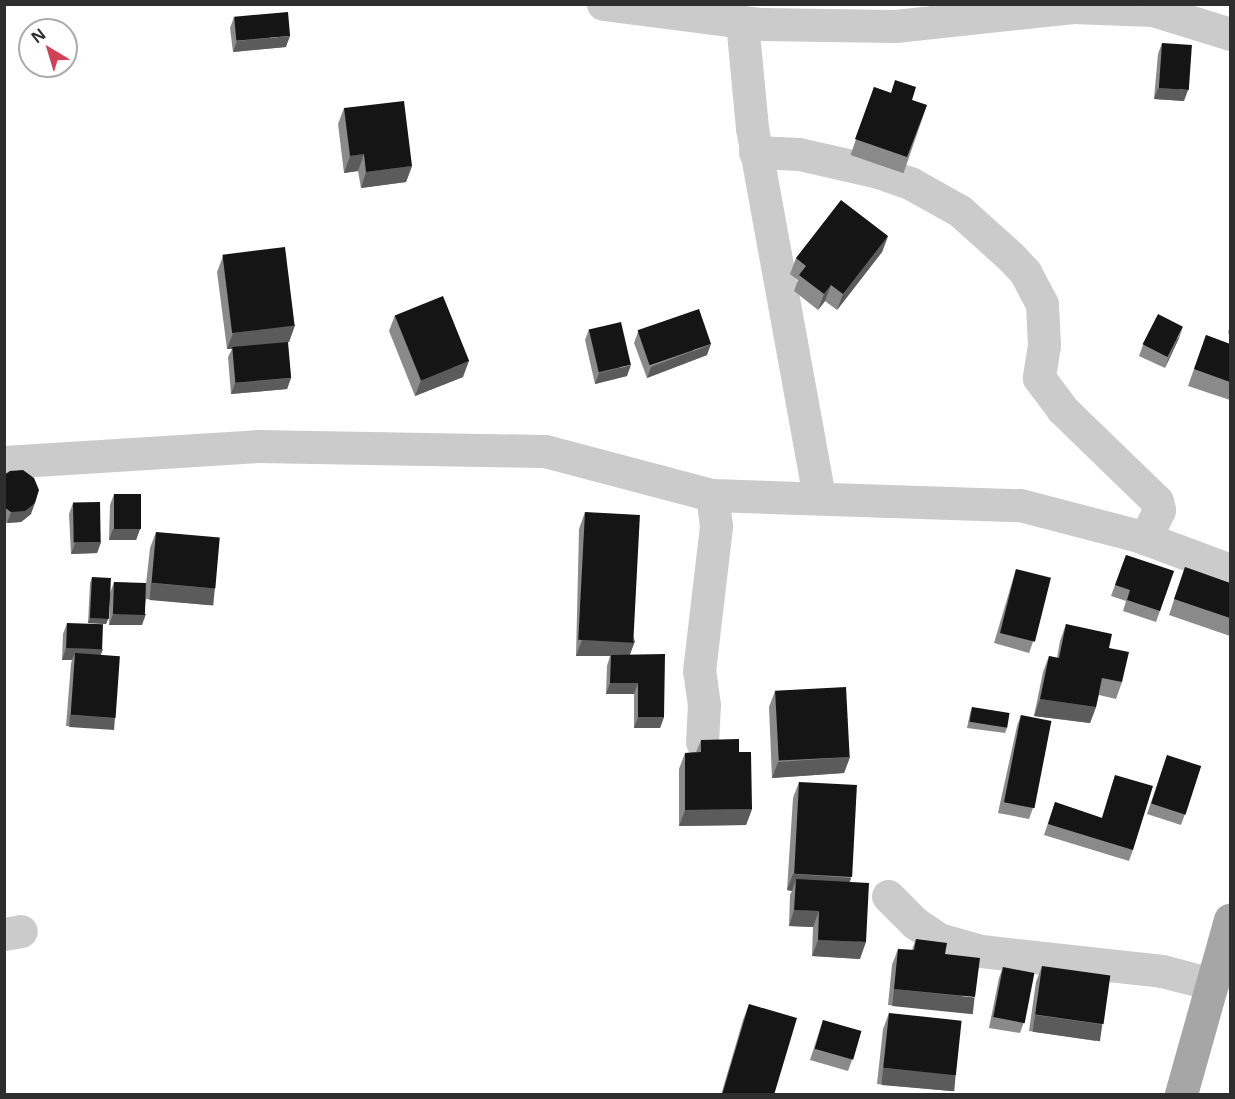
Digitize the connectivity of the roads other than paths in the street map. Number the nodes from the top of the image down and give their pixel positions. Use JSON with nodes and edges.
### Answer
{"nodes":[{"id":1,"x":603,"y":4,"type":"edge"},
{"id":2,"x":742,"y":22,"type":"junction"},
{"id":3,"x":1230,"y":34,"type":"edge"},
{"id":4,"x":755,"y":152,"type":"junction"},
{"id":5,"x":4,"y":462,"type":"edge"},
{"id":6,"x":712,"y":495,"type":"junction"},
{"id":7,"x":819,"y":497,"type":"junction"},
{"id":8,"x":1145,"y":539,"type":"junction"},
{"id":9,"x":1230,"y":570,"type":"edge"},
{"id":10,"x":702,"y":742,"type":"edge"},
{"id":11,"x":888,"y":897,"type":"dead end"},
{"id":12,"x":1230,"y":920,"type":"edge"},
{"id":13,"x":1212,"y":984,"type":"junction"},
{"id":14,"x":1181,"y":1095,"type":"edge"}],
"edges":[{"from":1,"to":2,"type":"street"},
{"from":2,"to":3,"type":"street"},
{"from":2,"to":4,"type":"street"},
{"from":4,"to":7,"type":"street"},
{"from":4,"to":8,"type":"street"},
{"from":5,"to":6,"type":"street"},
{"from":6,"to":7,"type":"street"},
{"from":6,"to":10,"type":"street"},
{"from":7,"to":8,"type":"street"},
{"from":8,"to":9,"type":"street"},
{"from":11,"to":13,"type":"street"},
{"from":12,"to":13,"type":"main road"},
{"from":13,"to":14,"type":"main road"}]}
